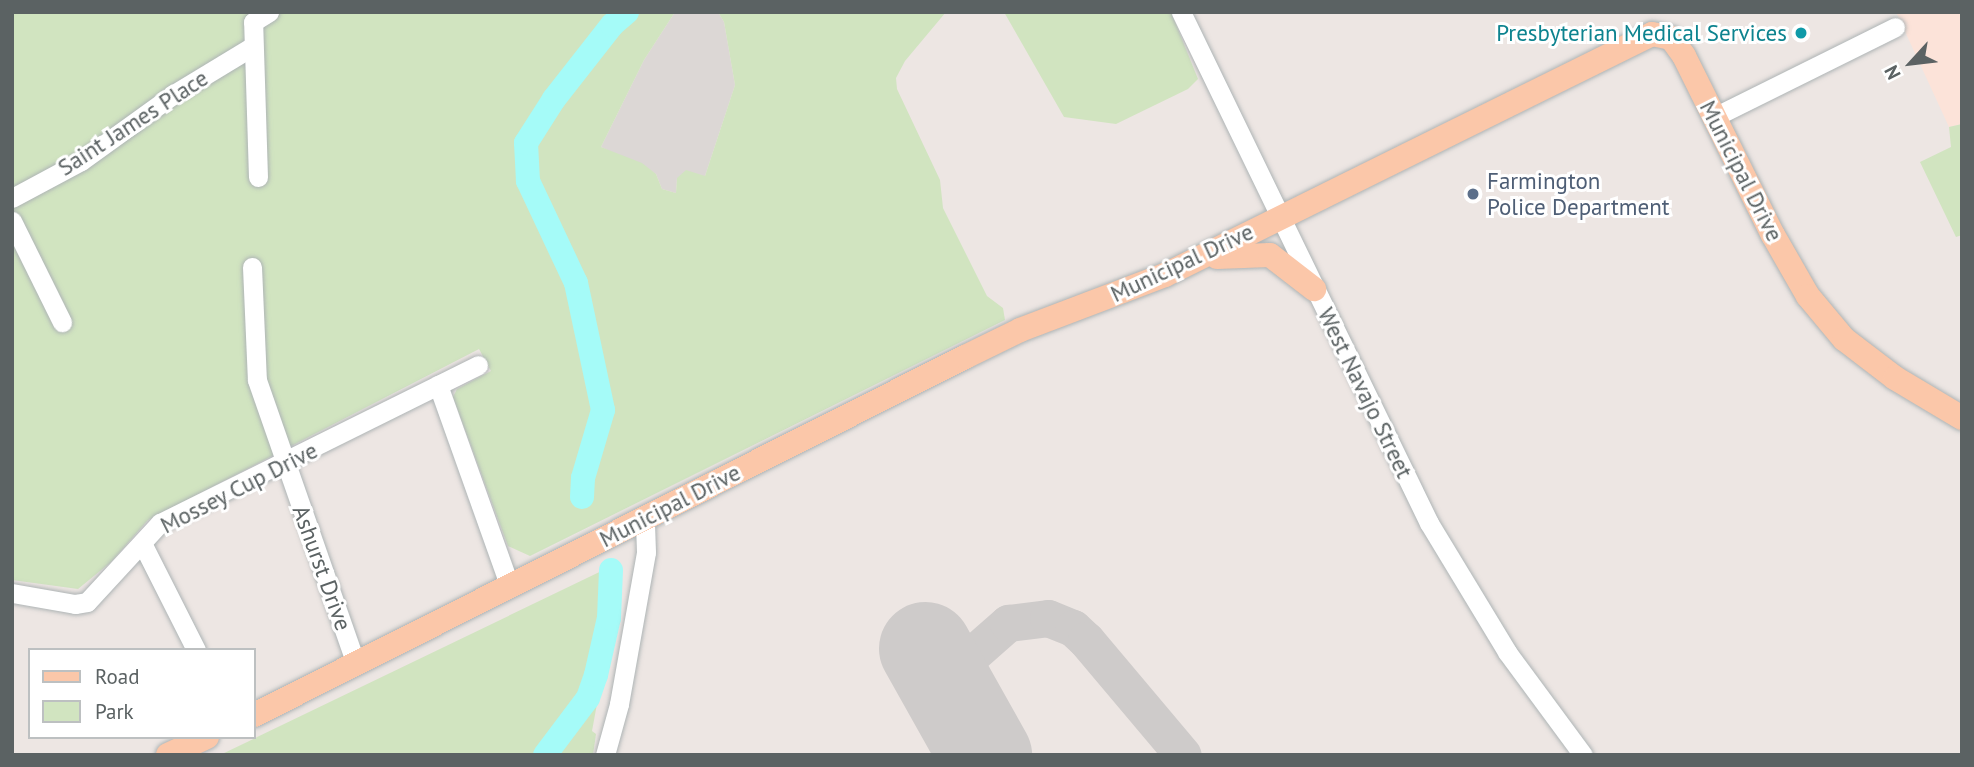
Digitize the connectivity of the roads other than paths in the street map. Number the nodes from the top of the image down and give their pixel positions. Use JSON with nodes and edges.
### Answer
{"nodes":[{"id":1,"x":270,"y":12,"type":"edge"},
{"id":2,"x":1181,"y":12,"type":"edge"},
{"id":3,"x":1895,"y":27,"type":"dead end"},
{"id":4,"x":253,"y":46,"type":"junction"},
{"id":5,"x":1714,"y":117,"type":"junction"},
{"id":6,"x":258,"y":177,"type":"dead end"},
{"id":7,"x":12,"y":198,"type":"edge"},
{"id":8,"x":1280,"y":216,"type":"junction"},
{"id":9,"x":12,"y":220,"type":"edge"},
{"id":10,"x":1199,"y":259,"type":"junction"},
{"id":11,"x":252,"y":267,"type":"dead end"},
{"id":12,"x":1314,"y":289,"type":"junction"},
{"id":13,"x":62,"y":322,"type":"dead end"},
{"id":14,"x":478,"y":365,"type":"dead end"},
{"id":15,"x":438,"y":386,"type":"junction"},
{"id":16,"x":1962,"y":418,"type":"edge"},
{"id":17,"x":285,"y":464,"type":"junction"},
{"id":18,"x":645,"y":518,"type":"junction"},
{"id":19,"x":142,"y":545,"type":"junction"},
{"id":20,"x":510,"y":587,"type":"junction"},
{"id":21,"x":12,"y":593,"type":"edge"},
{"id":22,"x":195,"y":648,"type":"edge"},
{"id":23,"x":356,"y":664,"type":"junction"},
{"id":24,"x":256,"y":714,"type":"edge"},
{"id":25,"x":203,"y":739,"type":"edge"},
{"id":26,"x":168,"y":755,"type":"edge"},
{"id":27,"x":605,"y":755,"type":"edge"},
{"id":28,"x":1583,"y":755,"type":"edge"}],
"edges":[{"from":1,"to":4,"type":"street"},
{"from":2,"to":8,"type":"street","name":"West Navajo Street"},
{"from":3,"to":5,"type":"street"},
{"from":4,"to":6,"type":"street"},
{"from":4,"to":7,"type":"street","name":"Saint James Place"},
{"from":5,"to":8,"type":"main road","name":"Municipal Drive"},
{"from":5,"to":16,"type":"main road","name":"Municipal Drive"},
{"from":8,"to":10,"type":"main road","name":"Municipal Drive"},
{"from":8,"to":12,"type":"street","name":"West Navajo Street"},
{"from":9,"to":13,"type":"street"},
{"from":10,"to":12,"type":"main road"},
{"from":10,"to":18,"type":"main road","name":"Municipal Drive"},
{"from":11,"to":17,"type":"street","name":"Ashurst Drive"},
{"from":12,"to":28,"type":"street","name":"West Navajo Street"},
{"from":14,"to":15,"type":"street","name":"Mossey Cup Drive"},
{"from":15,"to":17,"type":"street","name":"Mossey Cup Drive"},
{"from":15,"to":20,"type":"street"},
{"from":17,"to":19,"type":"street","name":"Mossey Cup Drive"},
{"from":17,"to":23,"type":"street","name":"Ashurst Drive"},
{"from":18,"to":20,"type":"main road","name":"Municipal Drive"},
{"from":18,"to":27,"type":"street"},
{"from":19,"to":21,"type":"street","name":"Mossey Cup Drive"},
{"from":19,"to":22,"type":"street"},
{"from":20,"to":23,"type":"main road","name":"Municipal Drive"},
{"from":23,"to":24,"type":"main road","name":"Municipal Drive"},
{"from":25,"to":26,"type":"main road"}]}
